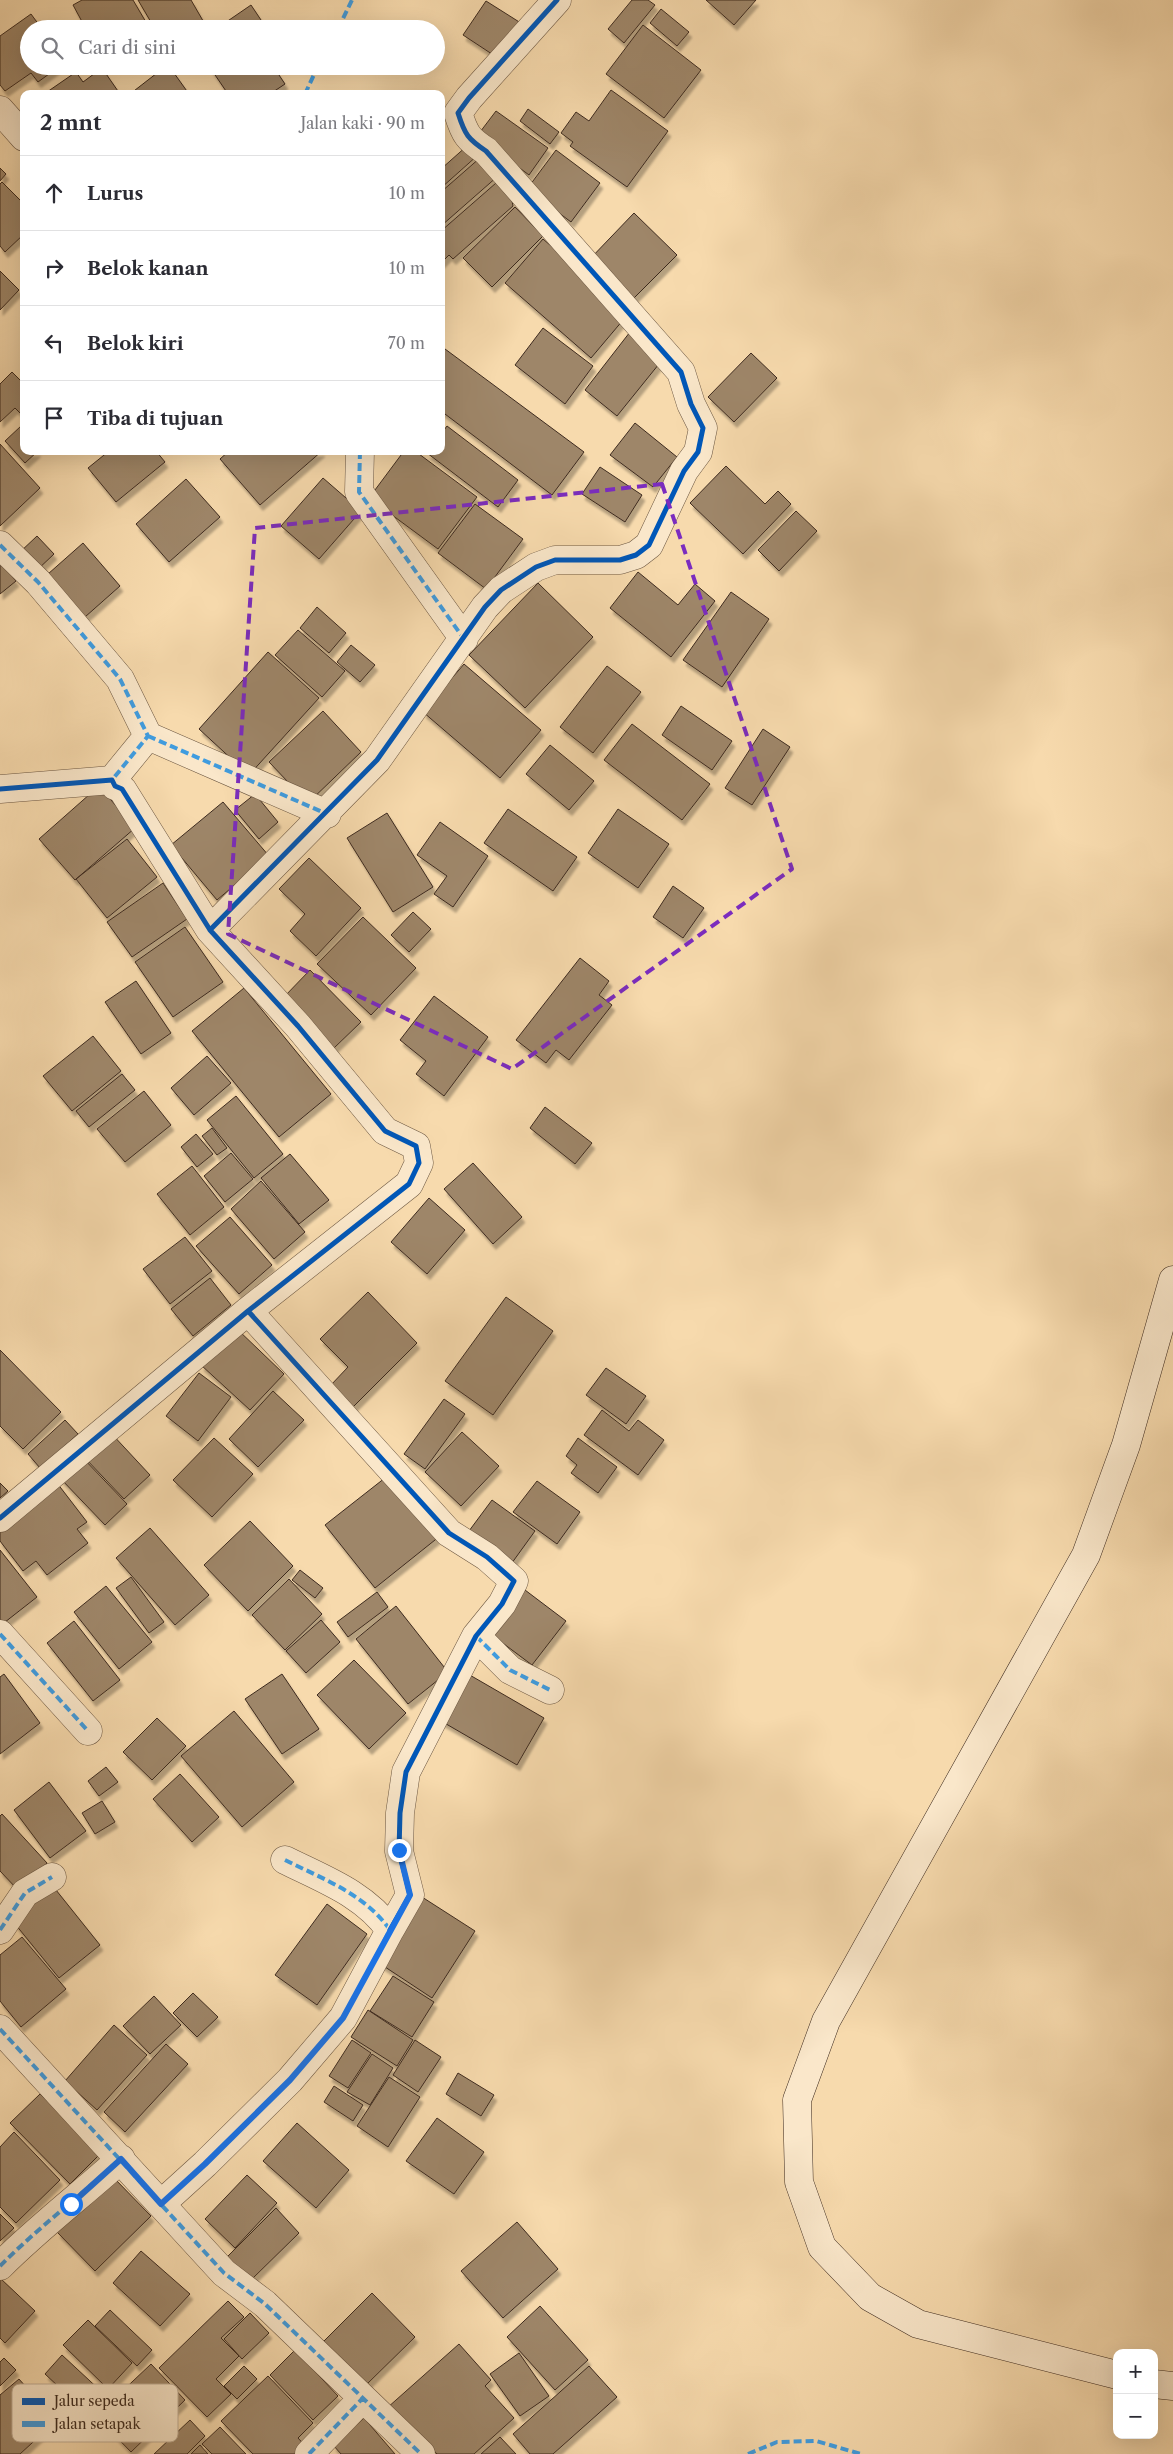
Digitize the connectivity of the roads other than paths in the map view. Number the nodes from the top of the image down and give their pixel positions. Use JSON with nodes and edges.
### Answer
{"nodes":[{"id":1,"x":557,"y":0,"type":"edge"},
{"id":2,"x":0,"y":110,"type":"edge"},
{"id":3,"x":20,"y":132,"type":"edge"},
{"id":4,"x":360,"y":455,"type":"edge"},
{"id":5,"x":0,"y":545,"type":"edge"},
{"id":6,"x":464,"y":638,"type":"junction"},
{"id":7,"x":148,"y":736,"type":"junction"},
{"id":8,"x":112,"y":780,"type":"junction"},
{"id":9,"x":0,"y":789,"type":"edge"},
{"id":10,"x":327,"y":814,"type":"junction"},
{"id":11,"x":210,"y":930,"type":"junction"},
{"id":12,"x":1173,"y":1280,"type":"edge"},
{"id":13,"x":248,"y":1311,"type":"junction"},
{"id":14,"x":0,"y":1518,"type":"edge"},
{"id":15,"x":0,"y":1634,"type":"edge"},
{"id":16,"x":476,"y":1636,"type":"junction"},
{"id":17,"x":550,"y":1690,"type":"dead end"},
{"id":18,"x":88,"y":1731,"type":"dead end"},
{"id":19,"x":285,"y":1860,"type":"dead end"},
{"id":20,"x":52,"y":1877,"type":"dead end"},
{"id":21,"x":0,"y":1930,"type":"edge"},
{"id":22,"x":390,"y":1930,"type":"junction"},
{"id":23,"x":0,"y":2029,"type":"edge"},
{"id":24,"x":121,"y":2159,"type":"junction"},
{"id":25,"x":161,"y":2204,"type":"junction"},
{"id":26,"x":0,"y":2266,"type":"edge"},
{"id":27,"x":1113,"y":2374,"type":"edge"},
{"id":28,"x":1158,"y":2384,"type":"edge"},
{"id":29,"x":1173,"y":2386,"type":"edge"},
{"id":30,"x":362,"y":2399,"type":"junction"},
{"id":31,"x":309,"y":2454,"type":"edge"},
{"id":32,"x":420,"y":2454,"type":"edge"}],
"edges":[{"from":1,"to":6,"type":"street"},
{"from":2,"to":3,"type":"street"},
{"from":4,"to":6,"type":"street"},
{"from":5,"to":7,"type":"street"},
{"from":6,"to":10,"type":"street"},
{"from":7,"to":8,"type":"street"},
{"from":7,"to":10,"type":"street"},
{"from":8,"to":9,"type":"street"},
{"from":8,"to":11,"type":"street"},
{"from":10,"to":11,"type":"street"},
{"from":11,"to":13,"type":"street"},
{"from":12,"to":27,"type":"street"},
{"from":13,"to":14,"type":"street"},
{"from":13,"to":16,"type":"street"},
{"from":15,"to":18,"type":"street"},
{"from":16,"to":17,"type":"street"},
{"from":16,"to":22,"type":"street"},
{"from":19,"to":22,"type":"street"},
{"from":20,"to":21,"type":"street"},
{"from":22,"to":25,"type":"street"},
{"from":23,"to":24,"type":"street"},
{"from":24,"to":25,"type":"street"},
{"from":24,"to":26,"type":"street"},
{"from":25,"to":30,"type":"street"},
{"from":28,"to":29,"type":"street"},
{"from":30,"to":31,"type":"street"},
{"from":30,"to":32,"type":"street"}]}
